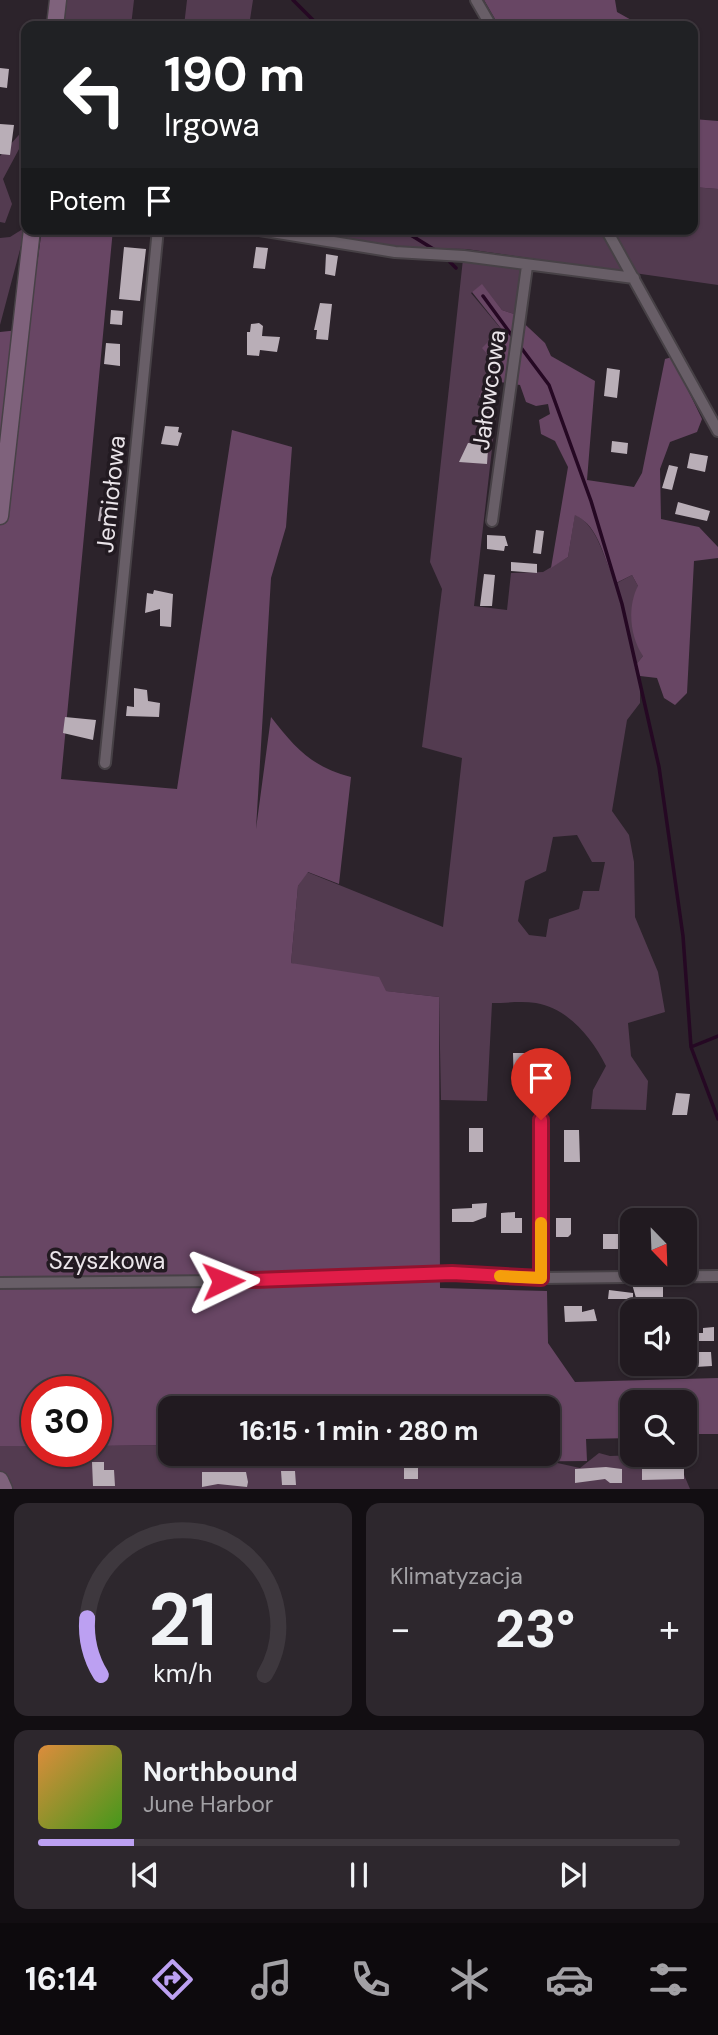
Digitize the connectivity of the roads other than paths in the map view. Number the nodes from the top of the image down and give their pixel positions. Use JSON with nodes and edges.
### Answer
{"nodes":[{"id":1,"x":58,"y":0,"type":"edge"},
{"id":2,"x":476,"y":0,"type":"edge"},
{"id":3,"x":56,"y":21,"type":"edge"},
{"id":4,"x":488,"y":21,"type":"edge"},
{"id":5,"x":31,"y":235,"type":"edge"},
{"id":6,"x":157,"y":235,"type":"edge"},
{"id":7,"x":288,"y":235,"type":"edge"},
{"id":8,"x":609,"y":235,"type":"edge"},
{"id":9,"x":527,"y":266,"type":"junction"},
{"id":10,"x":634,"y":278,"type":"junction"},
{"id":11,"x":718,"y":431,"type":"edge"},
{"id":12,"x":0,"y":516,"type":"edge"},
{"id":13,"x":492,"y":521,"type":"dead end"},
{"id":14,"x":105,"y":763,"type":"dead end"},
{"id":15,"x":541,"y":1120,"type":"dead end"},
{"id":16,"x":718,"y":1276,"type":"edge"},
{"id":17,"x":541,"y":1278,"type":"junction"},
{"id":18,"x":0,"y":1283,"type":"edge"},
{"id":19,"x":0,"y":1480,"type":"edge"},
{"id":20,"x":4,"y":1489,"type":"edge"}],
"edges":[{"from":1,"to":3,"type":"street"},
{"from":2,"to":4,"type":"street"},
{"from":5,"to":12,"type":"street"},
{"from":6,"to":14,"type":"street","name":"Jemiołowa"},
{"from":7,"to":9,"type":"street"},
{"from":8,"to":10,"type":"street"},
{"from":9,"to":10,"type":"street"},
{"from":9,"to":13,"type":"street","name":"Jałowcowa"},
{"from":10,"to":11,"type":"street"},
{"from":15,"to":17,"type":"street"},
{"from":16,"to":17,"type":"street","name":"Szyszkowa"},
{"from":17,"to":18,"type":"street","name":"Szyszkowa"},
{"from":19,"to":20,"type":"street"}]}
